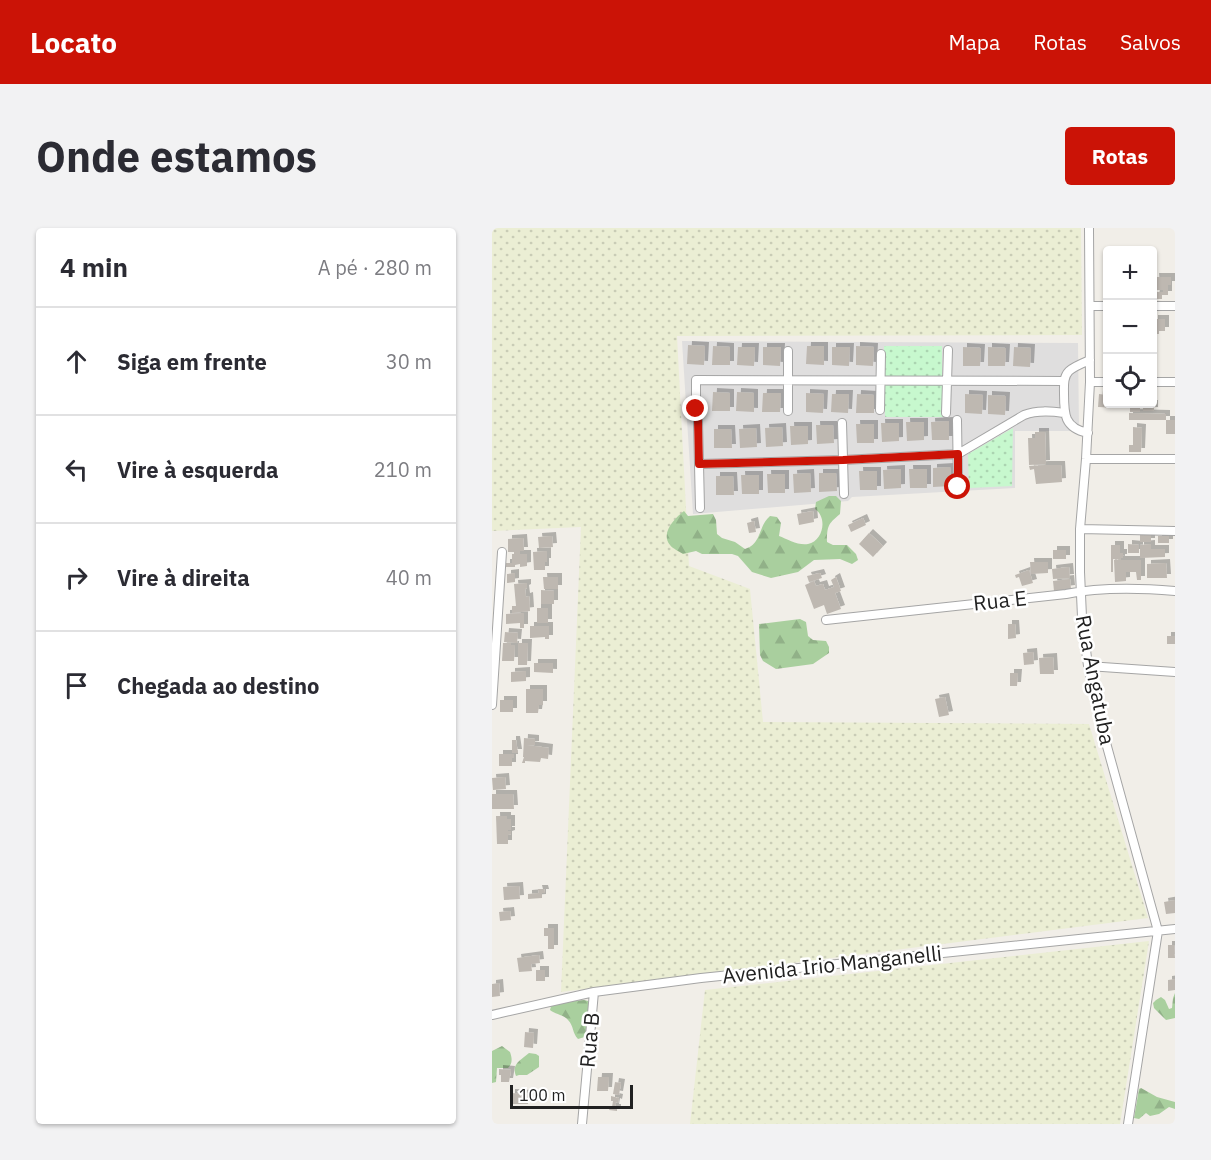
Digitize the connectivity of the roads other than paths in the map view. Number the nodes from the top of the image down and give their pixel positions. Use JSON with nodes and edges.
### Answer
{"nodes":[{"id":1,"x":1089,"y":228,"type":"edge"},
{"id":2,"x":1090,"y":306,"type":"junction"},
{"id":3,"x":1103,"y":306,"type":"edge"},
{"id":4,"x":1157,"y":306,"type":"edge"},
{"id":5,"x":1175,"y":306,"type":"edge"},
{"id":6,"x":948,"y":350,"type":"dead end"},
{"id":7,"x":788,"y":351,"type":"dead end"},
{"id":8,"x":881,"y":354,"type":"dead end"},
{"id":9,"x":1090,"y":360,"type":"junction"},
{"id":10,"x":789,"y":381,"type":"junction"},
{"id":11,"x":947,"y":381,"type":"junction"},
{"id":12,"x":1064,"y":381,"type":"junction"},
{"id":13,"x":1175,"y":381,"type":"edge"},
{"id":14,"x":881,"y":382,"type":"junction"},
{"id":15,"x":1090,"y":382,"type":"junction"},
{"id":16,"x":1103,"y":382,"type":"edge"},
{"id":17,"x":1157,"y":382,"type":"edge"},
{"id":18,"x":880,"y":410,"type":"dead end"},
{"id":19,"x":788,"y":411,"type":"dead end"},
{"id":20,"x":946,"y":413,"type":"dead end"},
{"id":21,"x":1064,"y":413,"type":"junction"},
{"id":22,"x":957,"y":420,"type":"dead end"},
{"id":23,"x":842,"y":423,"type":"dead end"},
{"id":24,"x":1088,"y":434,"type":"junction"},
{"id":25,"x":958,"y":454,"type":"junction"},
{"id":26,"x":1086,"y":459,"type":"junction"},
{"id":27,"x":1175,"y":459,"type":"edge"},
{"id":28,"x":843,"y":460,"type":"junction"},
{"id":29,"x":699,"y":464,"type":"junction"},
{"id":30,"x":958,"y":487,"type":"dead end"},
{"id":31,"x":844,"y":495,"type":"dead end"},
{"id":32,"x":700,"y":507,"type":"dead end"},
{"id":33,"x":1080,"y":529,"type":"junction"},
{"id":34,"x":1175,"y":531,"type":"edge"},
{"id":35,"x":502,"y":552,"type":"dead end"},
{"id":36,"x":1080,"y":591,"type":"junction"},
{"id":37,"x":1175,"y":591,"type":"edge"},
{"id":38,"x":826,"y":620,"type":"dead end"},
{"id":39,"x":1089,"y":666,"type":"junction"},
{"id":40,"x":1175,"y":672,"type":"edge"},
{"id":41,"x":492,"y":705,"type":"edge"},
{"id":42,"x":1175,"y":929,"type":"edge"},
{"id":43,"x":1158,"y":931,"type":"junction"},
{"id":44,"x":594,"y":992,"type":"junction"},
{"id":45,"x":492,"y":1016,"type":"edge"},
{"id":46,"x":582,"y":1124,"type":"edge"},
{"id":47,"x":1128,"y":1124,"type":"edge"}],
"edges":[{"from":1,"to":2,"type":"street","name":"Rua Angatuba"},
{"from":2,"to":3,"type":"street"},
{"from":2,"to":9,"type":"street","name":"Rua Angatuba"},
{"from":4,"to":5,"type":"street"},
{"from":6,"to":11,"type":"street"},
{"from":7,"to":10,"type":"street"},
{"from":8,"to":14,"type":"street"},
{"from":9,"to":12,"type":"street"},
{"from":9,"to":15,"type":"street","name":"Rua Angatuba"},
{"from":10,"to":14,"type":"street"},
{"from":10,"to":19,"type":"street"},
{"from":10,"to":29,"type":"street"},
{"from":11,"to":12,"type":"street"},
{"from":11,"to":14,"type":"street"},
{"from":11,"to":20,"type":"street"},
{"from":12,"to":21,"type":"street"},
{"from":13,"to":17,"type":"street"},
{"from":14,"to":18,"type":"street"},
{"from":15,"to":16,"type":"street"},
{"from":15,"to":24,"type":"street","name":"Rua Angatuba"},
{"from":21,"to":24,"type":"street"},
{"from":21,"to":25,"type":"street"},
{"from":22,"to":25,"type":"street"},
{"from":23,"to":28,"type":"street"},
{"from":24,"to":26,"type":"street","name":"Rua Angatuba"},
{"from":25,"to":28,"type":"street"},
{"from":25,"to":30,"type":"street"},
{"from":26,"to":27,"type":"street"},
{"from":26,"to":33,"type":"street","name":"Rua Angatuba"},
{"from":28,"to":29,"type":"street"},
{"from":28,"to":31,"type":"street"},
{"from":29,"to":32,"type":"street"},
{"from":33,"to":34,"type":"street"},
{"from":33,"to":36,"type":"street","name":"Rua Angatuba"},
{"from":35,"to":41,"type":"street"},
{"from":36,"to":37,"type":"street","name":"Rua E"},
{"from":36,"to":38,"type":"street","name":"Rua E"},
{"from":36,"to":39,"type":"street","name":"Rua Angatuba"},
{"from":39,"to":40,"type":"street"},
{"from":39,"to":43,"type":"street","name":"Rua Angatuba"},
{"from":42,"to":43,"type":"street","name":"Avenida Irio Manganelli"},
{"from":43,"to":44,"type":"street","name":"Avenida Irio Manganelli"},
{"from":43,"to":47,"type":"street","name":"Rua Angatuba"},
{"from":44,"to":45,"type":"street","name":"Avenida Irio Manganelli"},
{"from":44,"to":46,"type":"street","name":"Rua B"}]}
